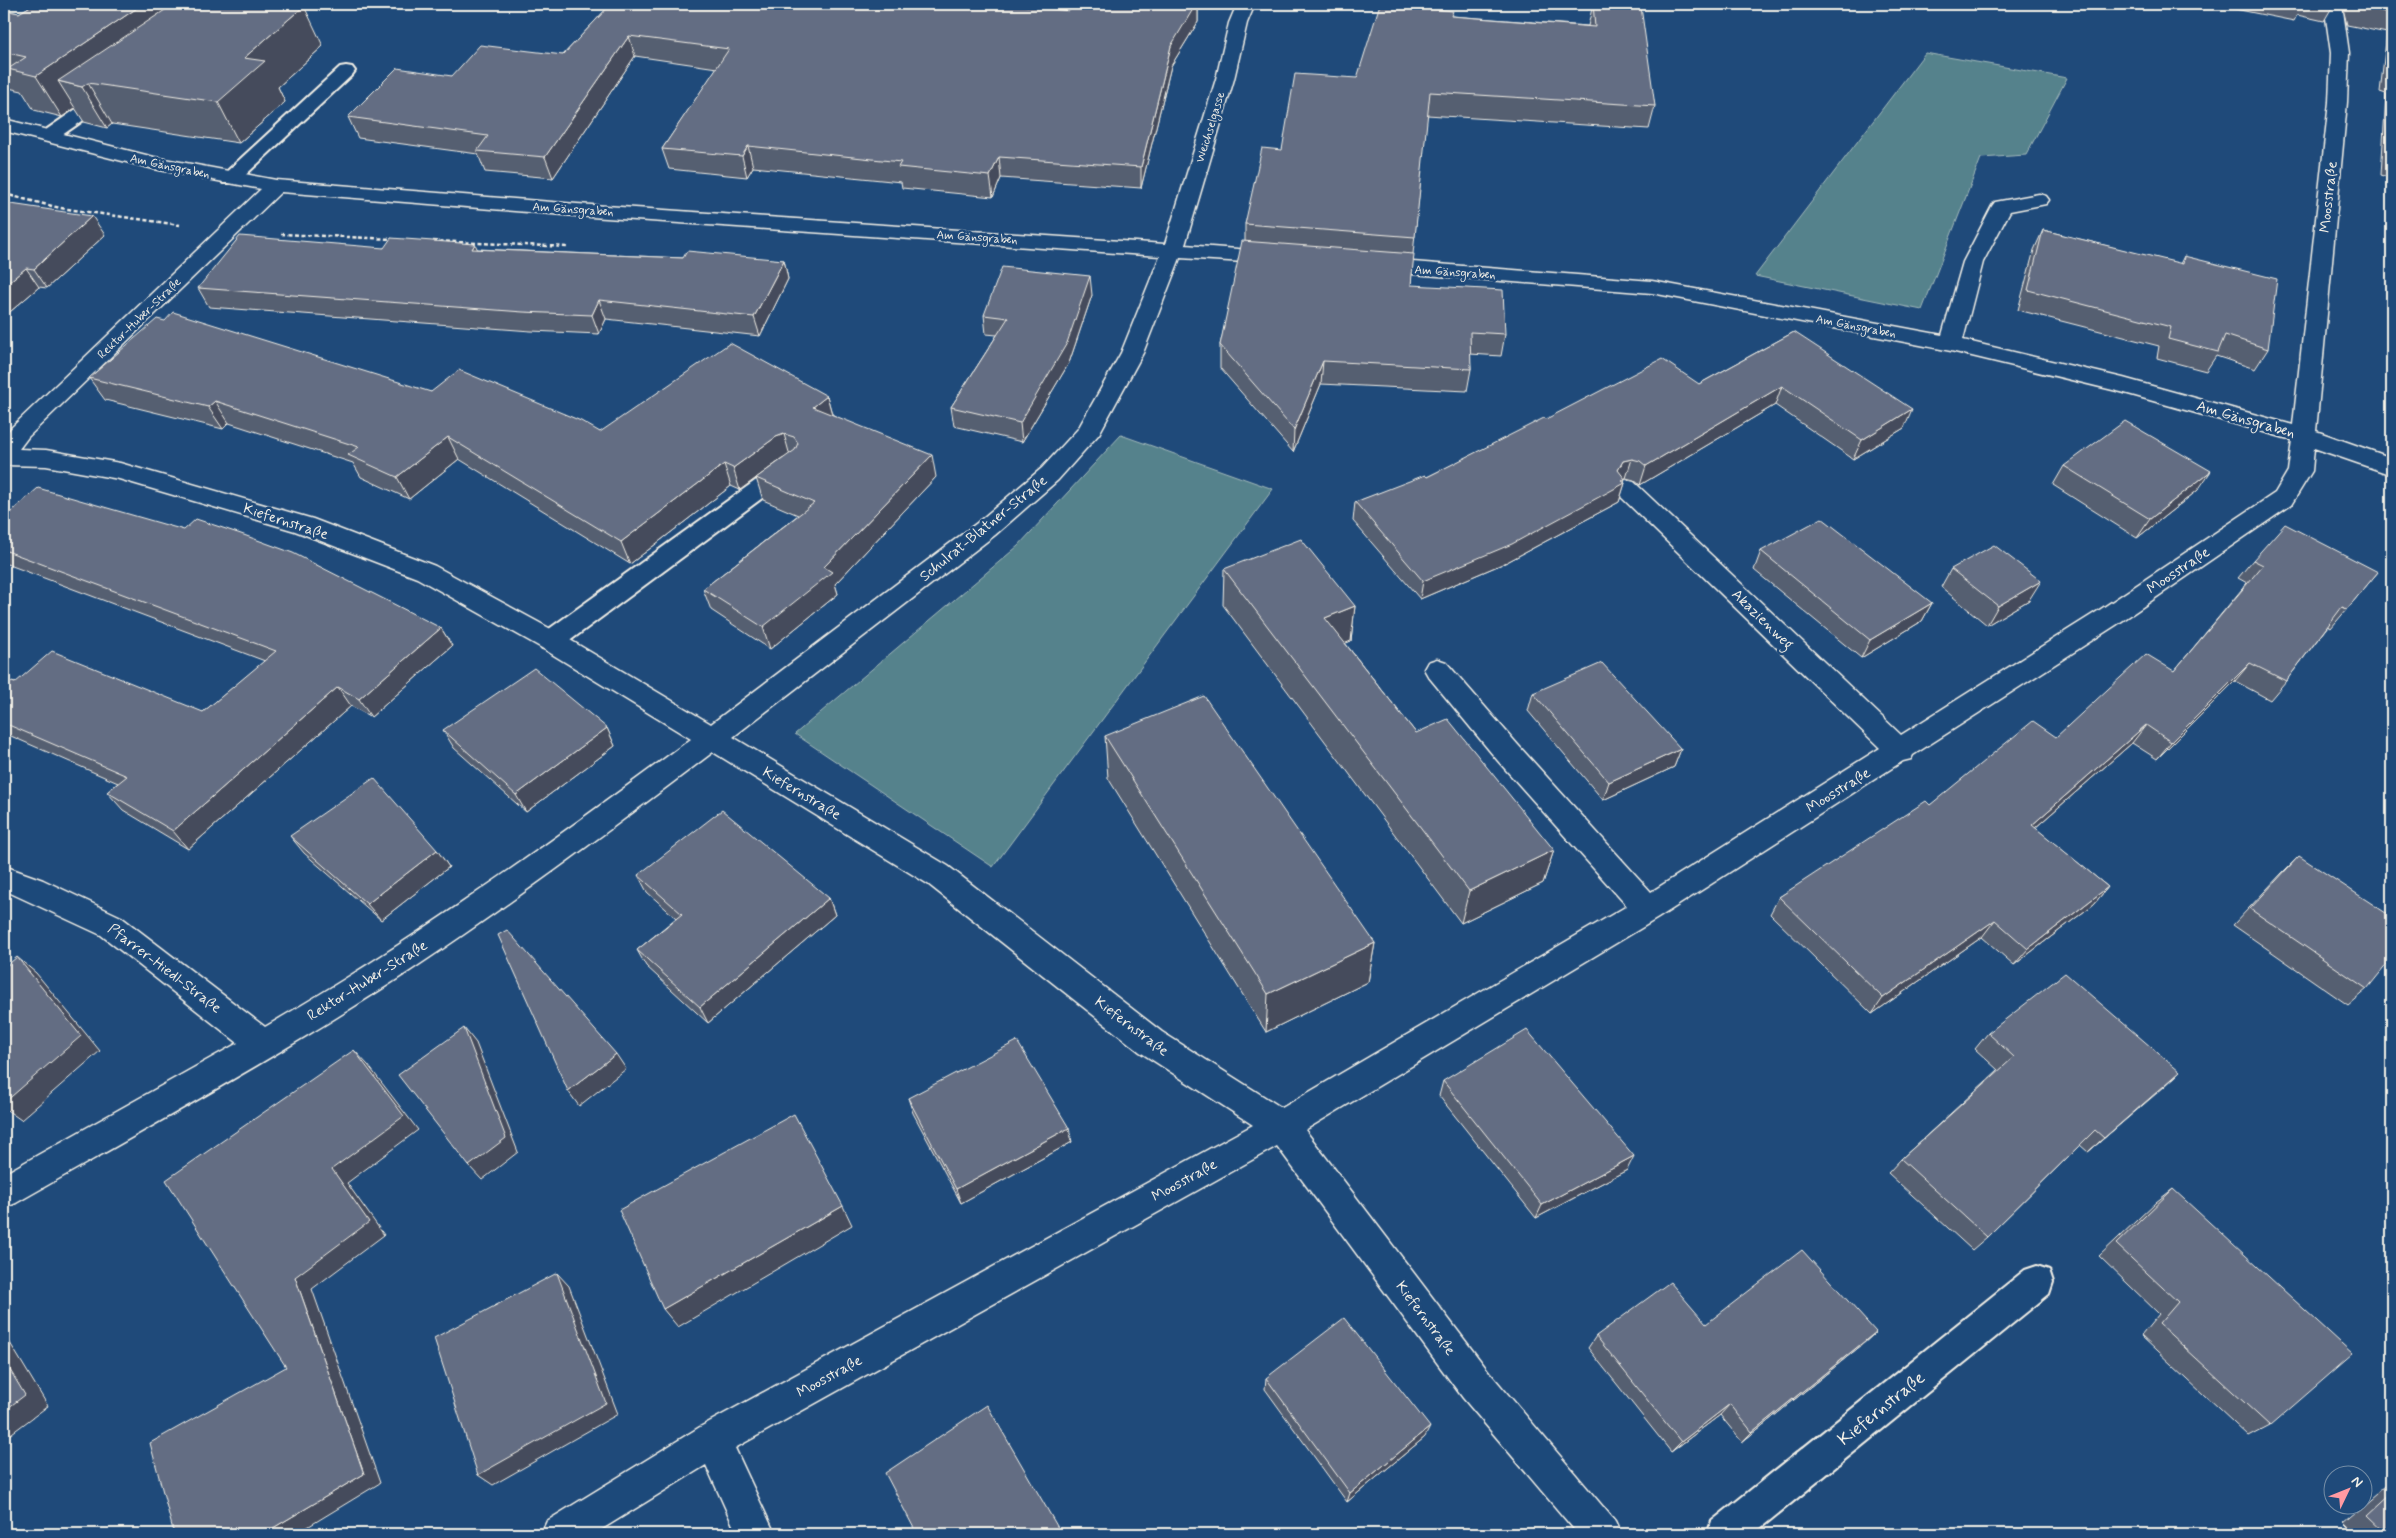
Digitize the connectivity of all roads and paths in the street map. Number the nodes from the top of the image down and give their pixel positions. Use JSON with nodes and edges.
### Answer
{"nodes":[{"id":1,"x":1246,"y":4,"type":"edge"},
{"id":2,"x":2333,"y":4,"type":"edge"},
{"id":3,"x":346,"y":71,"type":"dead end"},
{"id":4,"x":119,"y":87,"type":"edge"},
{"id":5,"x":4,"y":125,"type":"edge"},
{"id":6,"x":49,"y":136,"type":"junction"},
{"id":7,"x":230,"y":178,"type":"junction"},
{"id":8,"x":276,"y":186,"type":"junction"},
{"id":9,"x":2038,"y":200,"type":"dead end"},
{"id":10,"x":1173,"y":250,"type":"junction"},
{"id":11,"x":1300,"y":260,"type":"edge"},
{"id":12,"x":1358,"y":264,"type":"edge"},
{"id":13,"x":1951,"y":344,"type":"junction"},
{"id":14,"x":2302,"y":435,"type":"junction"},
{"id":15,"x":4,"y":453,"type":"edge"},
{"id":16,"x":4,"y":457,"type":"edge"},
{"id":17,"x":791,"y":466,"type":"edge"},
{"id":18,"x":2392,"y":467,"type":"edge"},
{"id":19,"x":1626,"y":488,"type":"dead end"},
{"id":20,"x":551,"y":641,"type":"junction"},
{"id":21,"x":1437,"y":669,"type":"dead end"},
{"id":22,"x":710,"y":737,"type":"junction"},
{"id":23,"x":1901,"y":751,"type":"junction"},
{"id":24,"x":4,"y":878,"type":"edge"},
{"id":25,"x":1648,"y":910,"type":"junction"},
{"id":26,"x":265,"y":1044,"type":"junction"},
{"id":27,"x":1282,"y":1126,"type":"junction"},
{"id":28,"x":4,"y":1192,"type":"edge"},
{"id":29,"x":2037,"y":1282,"type":"dead end"},
{"id":30,"x":713,"y":1440,"type":"junction"},
{"id":31,"x":560,"y":1534,"type":"edge"},
{"id":32,"x":756,"y":1534,"type":"edge"},
{"id":33,"x":1602,"y":1534,"type":"edge"},
{"id":34,"x":1725,"y":1534,"type":"edge"}],
"edges":[{"from":1,"to":10,"type":"street","name":"Weichselgasse"},
{"from":2,"to":14,"type":"street","name":"Moosstraße"},
{"from":3,"to":7,"type":"lane"},
{"from":4,"to":6,"type":"lane"},
{"from":5,"to":6,"type":"street","name":"Am Gänsgraben"},
{"from":6,"to":7,"type":"street","name":"Am Gänsgraben"},
{"from":7,"to":8,"type":"street","name":"Am Gänsgraben"},
{"from":8,"to":10,"type":"street","name":"Am Gänsgraben"},
{"from":8,"to":15,"type":"street","name":"Rektor-Huber-Straße"},
{"from":9,"to":13,"type":"street"},
{"from":10,"to":11,"type":"street","name":"Am Gänsgraben"},
{"from":10,"to":22,"type":"street","name":"Schulrat-Blatner-Straße"},
{"from":12,"to":13,"type":"street","name":"Am Gänsgraben"},
{"from":13,"to":14,"type":"street","name":"Am Gänsgraben"},
{"from":14,"to":18,"type":"street","name":"Am Gänsgraben"},
{"from":14,"to":23,"type":"street","name":"Moosstraße"},
{"from":16,"to":20,"type":"street","name":"Kiefernstraße"},
{"from":17,"to":20,"type":"lane"},
{"from":19,"to":23,"type":"street","name":"Akazienweg"},
{"from":20,"to":22,"type":"street","name":"Kiefernstraße"},
{"from":21,"to":25,"type":"street"},
{"from":22,"to":26,"type":"street","name":"Rektor-Huber-Straße"},
{"from":22,"to":27,"type":"street","name":"Kiefernstraße"},
{"from":23,"to":25,"type":"street","name":"Moosstraße"},
{"from":24,"to":26,"type":"street","name":"Pfarrer-Hiedl-Straße"},
{"from":25,"to":27,"type":"street","name":"Moosstraße"},
{"from":26,"to":28,"type":"street","name":"Rektor-Huber-Straße"},
{"from":27,"to":30,"type":"street","name":"Moosstraße"},
{"from":27,"to":33,"type":"street","name":"Kiefernstraße"},
{"from":29,"to":34,"type":"lane","name":"Kiefernstraße"},
{"from":30,"to":31,"type":"street","name":"Moosstraße"},
{"from":30,"to":32,"type":"street"}]}
